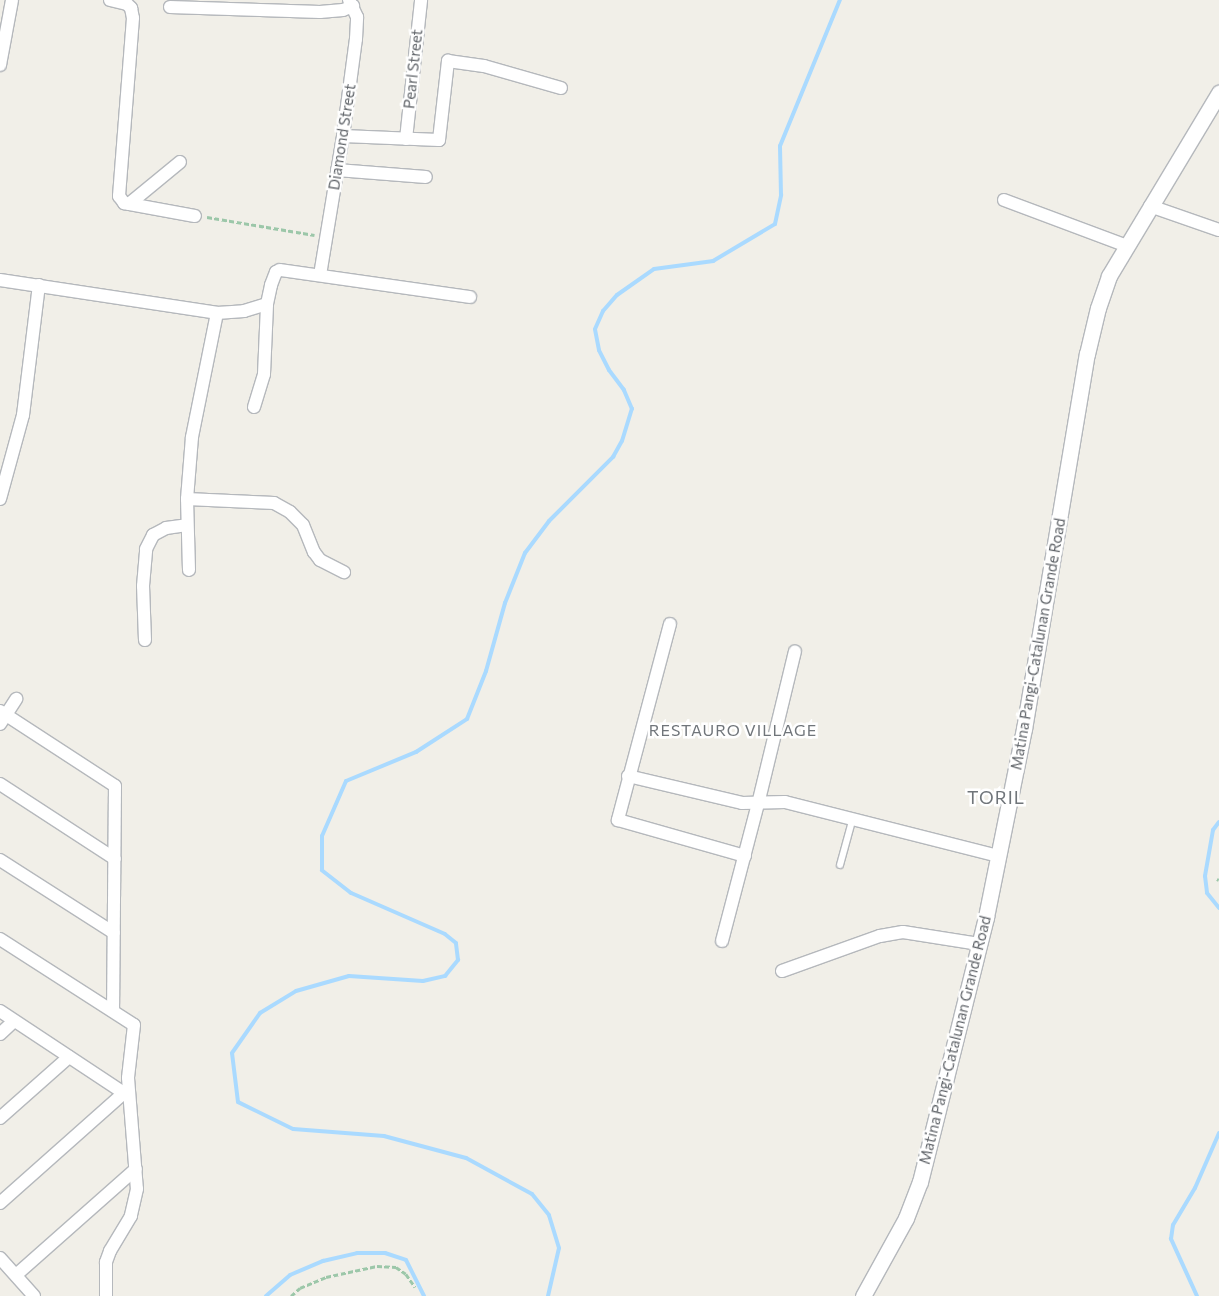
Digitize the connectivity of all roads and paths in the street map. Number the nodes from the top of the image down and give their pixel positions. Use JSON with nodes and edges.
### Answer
{"nodes":[{"id":1,"x":12,"y":0,"type":"edge"},
{"id":2,"x":110,"y":0,"type":"edge"},
{"id":3,"x":421,"y":0,"type":"edge"},
{"id":4,"x":351,"y":3,"type":"edge"},
{"id":5,"x":205,"y":4,"type":"edge"},
{"id":6,"x":170,"y":7,"type":"dead end"},
{"id":7,"x":0,"y":65,"type":"edge"},
{"id":8,"x":561,"y":88,"type":"dead end"},
{"id":9,"x":1219,"y":92,"type":"edge"},
{"id":10,"x":343,"y":136,"type":"junction"},
{"id":11,"x":406,"y":139,"type":"junction"},
{"id":12,"x":180,"y":162,"type":"dead end"},
{"id":13,"x":338,"y":170,"type":"junction"},
{"id":14,"x":426,"y":177,"type":"dead end"},
{"id":15,"x":1004,"y":200,"type":"dead end"},
{"id":16,"x":129,"y":204,"type":"junction"},
{"id":17,"x":1150,"y":206,"type":"junction"},
{"id":18,"x":195,"y":216,"type":"joint"},
{"id":19,"x":1219,"y":230,"type":"edge"},
{"id":20,"x":326,"y":236,"type":"junction"},
{"id":21,"x":1127,"y":246,"type":"junction"},
{"id":22,"x":320,"y":275,"type":"junction"},
{"id":23,"x":0,"y":280,"type":"edge"},
{"id":24,"x":40,"y":285,"type":"junction"},
{"id":25,"x":470,"y":297,"type":"dead end"},
{"id":26,"x":267,"y":304,"type":"junction"},
{"id":27,"x":217,"y":313,"type":"junction"},
{"id":28,"x":254,"y":407,"type":"dead end"},
{"id":29,"x":0,"y":499,"type":"edge"},
{"id":30,"x":187,"y":499,"type":"junction"},
{"id":31,"x":187,"y":524,"type":"junction"},
{"id":32,"x":189,"y":570,"type":"dead end"},
{"id":33,"x":344,"y":572,"type":"dead end"},
{"id":34,"x":670,"y":624,"type":"dead end"},
{"id":35,"x":145,"y":640,"type":"dead end"},
{"id":36,"x":795,"y":651,"type":"dead end"},
{"id":37,"x":16,"y":699,"type":"dead end"},
{"id":38,"x":2,"y":716,"type":"edge"},
{"id":39,"x":628,"y":776,"type":"junction"},
{"id":40,"x":0,"y":784,"type":"edge"},
{"id":41,"x":758,"y":804,"type":"junction"},
{"id":42,"x":852,"y":821,"type":"junction"},
{"id":43,"x":744,"y":856,"type":"junction"},
{"id":44,"x":1000,"y":856,"type":"junction"},
{"id":45,"x":115,"y":859,"type":"junction"},
{"id":46,"x":0,"y":860,"type":"edge"},
{"id":47,"x":840,"y":865,"type":"dead end"},
{"id":48,"x":114,"y":932,"type":"junction"},
{"id":49,"x":0,"y":939,"type":"edge"},
{"id":50,"x":722,"y":941,"type":"dead end"},
{"id":51,"x":979,"y":944,"type":"junction"},
{"id":52,"x":782,"y":971,"type":"dead end"},
{"id":53,"x":0,"y":1011,"type":"edge"},
{"id":54,"x":113,"y":1011,"type":"junction"},
{"id":55,"x":14,"y":1021,"type":"junction"},
{"id":56,"x":0,"y":1034,"type":"edge"},
{"id":57,"x":69,"y":1057,"type":"junction"},
{"id":58,"x":126,"y":1092,"type":"junction"},
{"id":59,"x":0,"y":1118,"type":"edge"},
{"id":60,"x":136,"y":1169,"type":"junction"},
{"id":61,"x":0,"y":1204,"type":"edge"},
{"id":62,"x":0,"y":1258,"type":"edge"},
{"id":63,"x":16,"y":1275,"type":"junction"},
{"id":64,"x":415,"y":1287,"type":"dead end"},
{"id":65,"x":34,"y":1296,"type":"edge"},
{"id":66,"x":106,"y":1296,"type":"edge"},
{"id":67,"x":291,"y":1296,"type":"edge"},
{"id":68,"x":863,"y":1296,"type":"edge"}],
"edges":[{"from":1,"to":7,"type":"street"},
{"from":2,"to":16,"type":"street"},
{"from":3,"to":11,"type":"street","name":"Pearl Street"},
{"from":4,"to":5,"type":"street"},
{"from":4,"to":10,"type":"street","name":"Diamond Street"},
{"from":5,"to":6,"type":"street"},
{"from":8,"to":11,"type":"street"},
{"from":9,"to":17,"type":"street","name":"Matina Pangi-Catalunan Grande Road"},
{"from":10,"to":11,"type":"street"},
{"from":10,"to":13,"type":"street","name":"Diamond Street"},
{"from":12,"to":16,"type":"street"},
{"from":13,"to":14,"type":"street"},
{"from":13,"to":20,"type":"street","name":"Diamond Street"},
{"from":15,"to":21,"type":"street"},
{"from":16,"to":18,"type":"street"},
{"from":17,"to":19,"type":"street"},
{"from":17,"to":21,"type":"street","name":"Matina Pangi-Catalunan Grande Road"},
{"from":18,"to":20,"type":"path"},
{"from":20,"to":22,"type":"street","name":"Diamond Street"},
{"from":21,"to":44,"type":"street","name":"Matina Pangi-Catalunan Grande Road"},
{"from":22,"to":25,"type":"street"},
{"from":22,"to":26,"type":"street"},
{"from":23,"to":24,"type":"street"},
{"from":24,"to":27,"type":"street"},
{"from":24,"to":29,"type":"street"},
{"from":26,"to":27,"type":"street"},
{"from":26,"to":28,"type":"street"},
{"from":27,"to":30,"type":"street"},
{"from":30,"to":31,"type":"street"},
{"from":30,"to":33,"type":"street"},
{"from":31,"to":32,"type":"street"},
{"from":31,"to":35,"type":"street"},
{"from":34,"to":39,"type":"street"},
{"from":36,"to":41,"type":"street"},
{"from":37,"to":38,"type":"street"},
{"from":38,"to":45,"type":"street"},
{"from":39,"to":41,"type":"street"},
{"from":39,"to":43,"type":"street"},
{"from":40,"to":45,"type":"street"},
{"from":41,"to":42,"type":"street"},
{"from":41,"to":43,"type":"street"},
{"from":42,"to":44,"type":"street"},
{"from":42,"to":47,"type":"lane"},
{"from":43,"to":50,"type":"street"},
{"from":44,"to":51,"type":"street","name":"Matina Pangi-Catalunan Grande Road"},
{"from":45,"to":48,"type":"street"},
{"from":46,"to":48,"type":"street"},
{"from":48,"to":54,"type":"street"},
{"from":49,"to":54,"type":"street"},
{"from":51,"to":52,"type":"street"},
{"from":51,"to":68,"type":"street","name":"Matina Pangi-Catalunan Grande Road"},
{"from":53,"to":55,"type":"street"},
{"from":54,"to":58,"type":"street"},
{"from":55,"to":56,"type":"street"},
{"from":55,"to":57,"type":"street"},
{"from":57,"to":58,"type":"street"},
{"from":57,"to":59,"type":"street"},
{"from":58,"to":60,"type":"street"},
{"from":58,"to":61,"type":"street"},
{"from":60,"to":63,"type":"street"},
{"from":60,"to":66,"type":"street"},
{"from":62,"to":63,"type":"street"},
{"from":63,"to":65,"type":"street"},
{"from":64,"to":67,"type":"path"}]}
